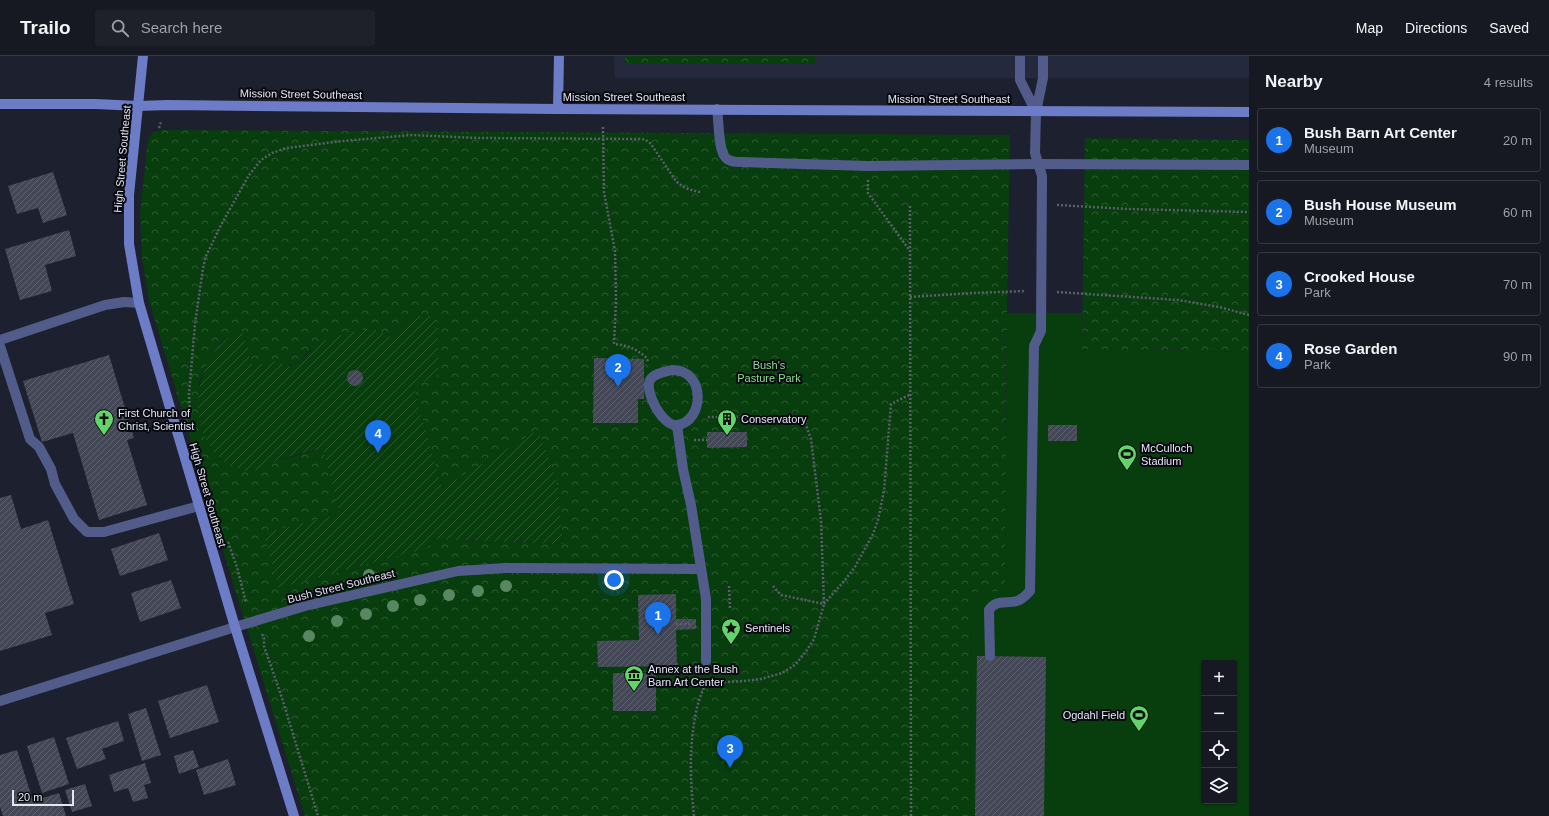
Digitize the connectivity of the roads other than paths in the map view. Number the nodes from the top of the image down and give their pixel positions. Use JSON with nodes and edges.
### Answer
{"nodes":[{"id":1,"x":143,"y":56,"type":"edge"},
{"id":2,"x":559,"y":56,"type":"edge"},
{"id":3,"x":1020,"y":56,"type":"edge"},
{"id":4,"x":1043,"y":56,"type":"edge"},
{"id":5,"x":0,"y":104,"type":"edge"},
{"id":6,"x":138,"y":106,"type":"junction"},
{"id":7,"x":558,"y":109,"type":"junction"},
{"id":8,"x":717,"y":109,"type":"junction"},
{"id":9,"x":1036,"y":112,"type":"junction"},
{"id":10,"x":1249,"y":112,"type":"edge"},
{"id":11,"x":1039,"y":164,"type":"junction"},
{"id":12,"x":1249,"y":165,"type":"edge"},
{"id":13,"x":139,"y":303,"type":"junction"},
{"id":14,"x":0,"y":340,"type":"edge"},
{"id":15,"x":0,"y":346,"type":"edge"},
{"id":16,"x":677,"y":425,"type":"junction"},
{"id":17,"x":199,"y":506,"type":"junction"},
{"id":18,"x":701,"y":569,"type":"junction"},
{"id":19,"x":235,"y":627,"type":"junction"},
{"id":20,"x":990,"y":656,"type":"dead end"},
{"id":21,"x":706,"y":661,"type":"road end"},
{"id":22,"x":0,"y":702,"type":"edge"},
{"id":23,"x":294,"y":816,"type":"edge"}],
"edges":[{"from":1,"to":6,"type":"main road","name":"High Street Southeast"},
{"from":2,"to":7,"type":"main road"},
{"from":3,"to":9,"type":"street"},
{"from":4,"to":9,"type":"street"},
{"from":5,"to":6,"type":"main road","name":"Mission Street Southeast"},
{"from":6,"to":7,"type":"main road","name":"Mission Street Southeast"},
{"from":6,"to":13,"type":"main road","name":"High Street Southeast"},
{"from":7,"to":8,"type":"main road","name":"Mission Street Southeast"},
{"from":8,"to":9,"type":"main road","name":"Mission Street Southeast"},
{"from":8,"to":11,"type":"street"},
{"from":9,"to":10,"type":"main road","name":"Mission Street Southeast"},
{"from":9,"to":11,"type":"street"},
{"from":11,"to":12,"type":"street"},
{"from":11,"to":20,"type":"street"},
{"from":13,"to":14,"type":"street"},
{"from":13,"to":17,"type":"main road","name":"High Street Southeast"},
{"from":15,"to":17,"type":"street"},
{"from":16,"to":16,"type":"street"},
{"from":16,"to":18,"type":"street"},
{"from":17,"to":19,"type":"main road","name":"High Street Southeast"},
{"from":18,"to":19,"type":"street","name":"Bush Street Southeast"},
{"from":18,"to":21,"type":"street"},
{"from":19,"to":22,"type":"street","name":"Bush Street Southeast"},
{"from":19,"to":23,"type":"main road","name":"High Street Southeast"}]}
